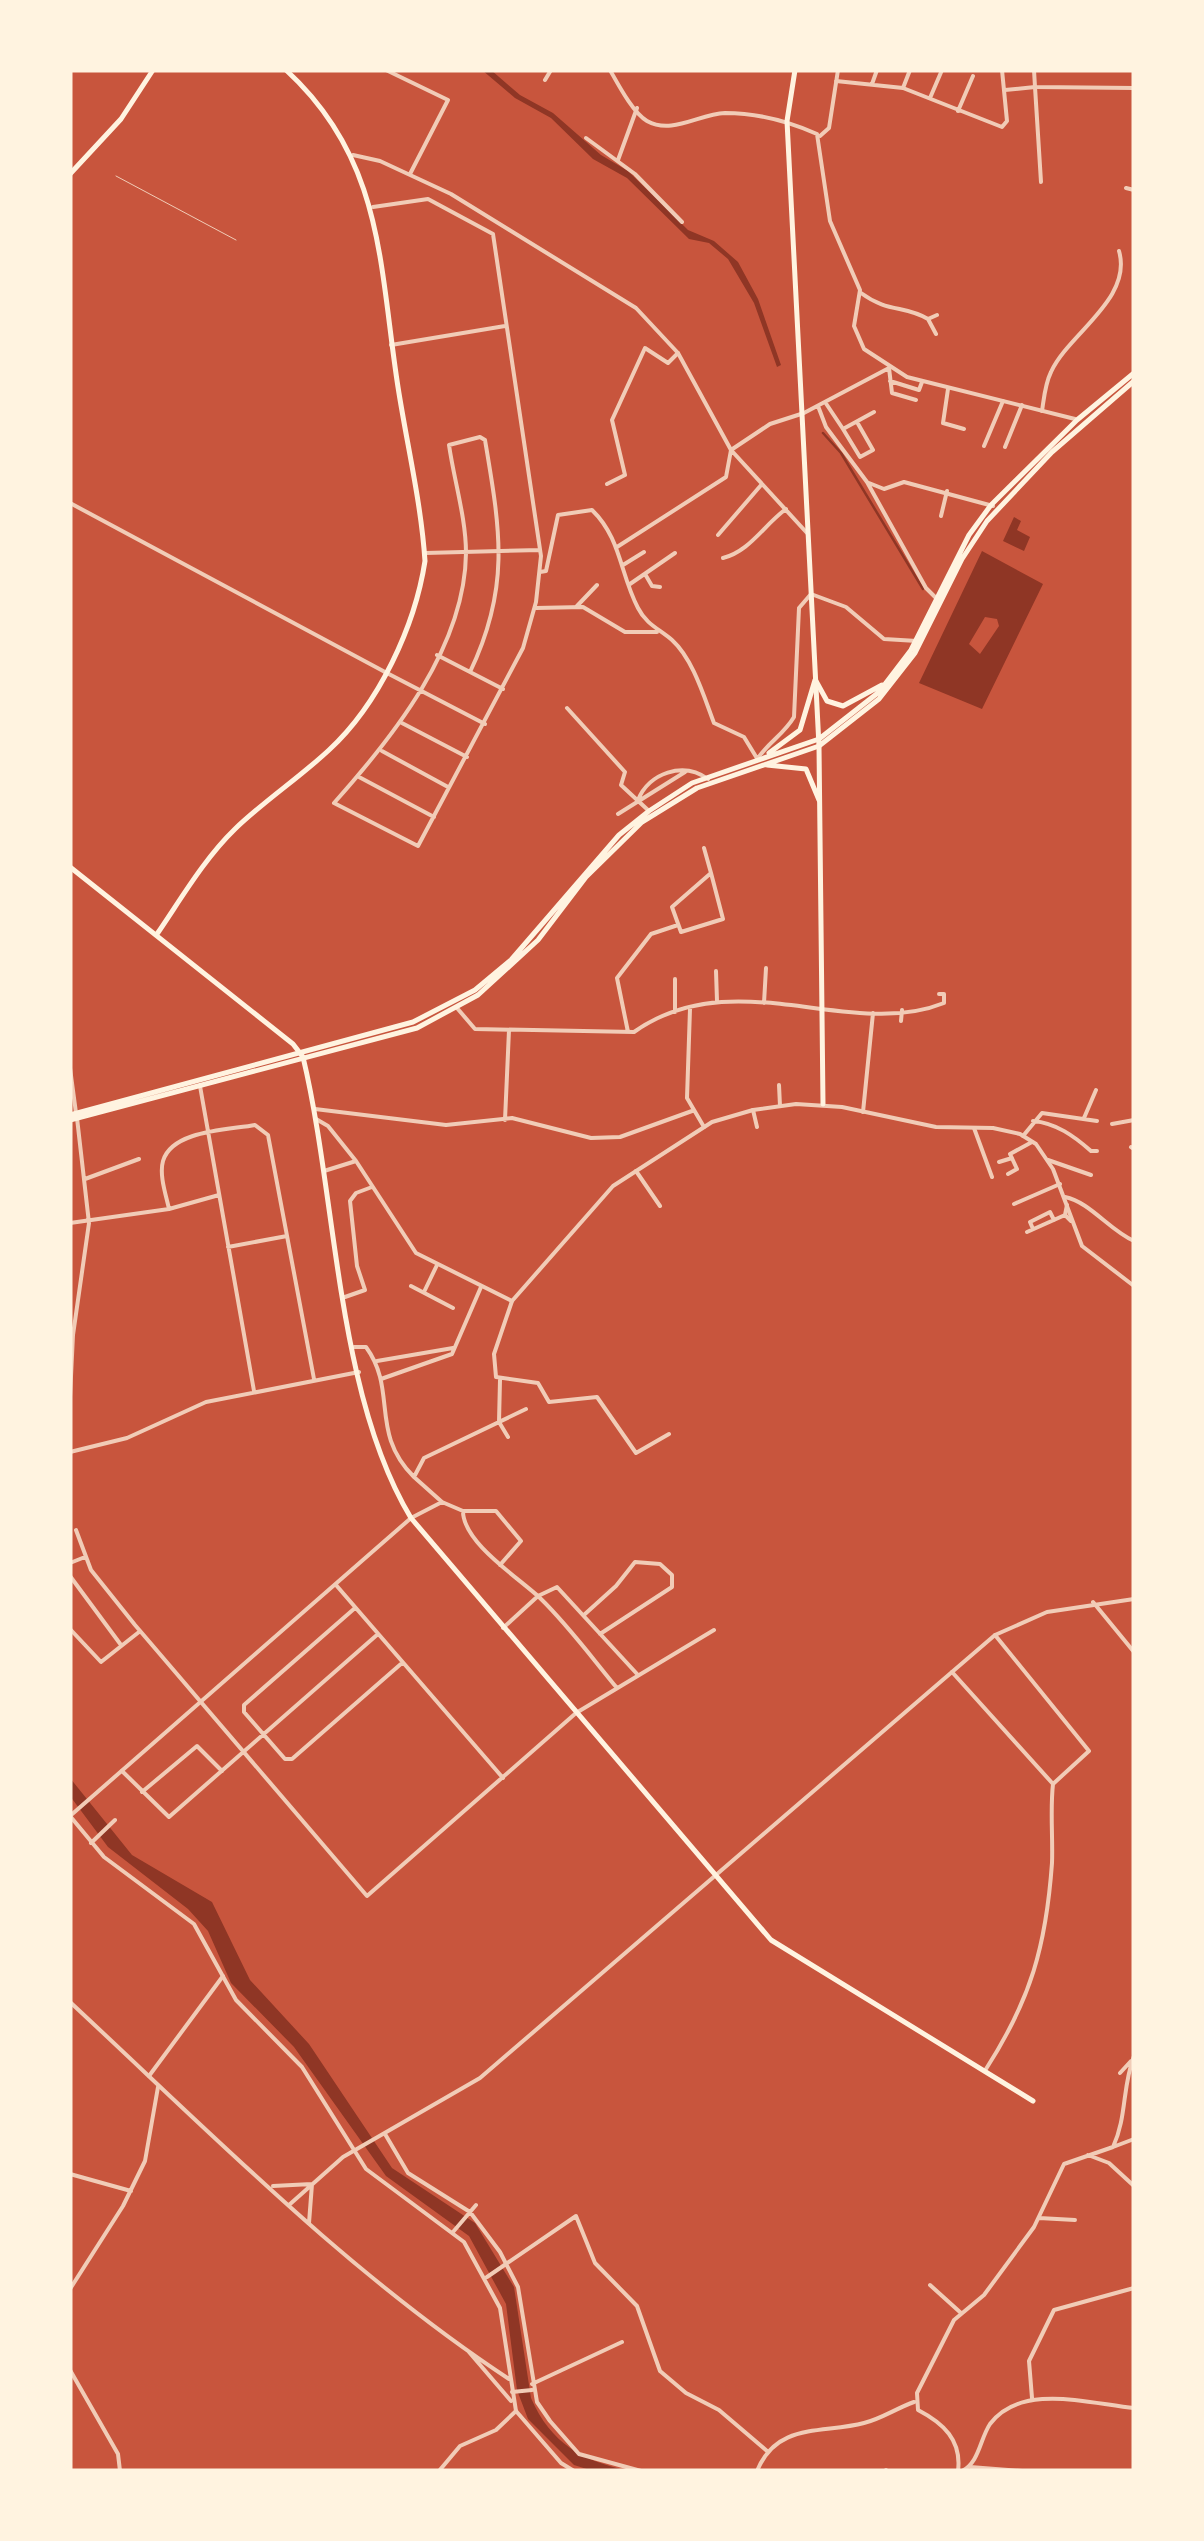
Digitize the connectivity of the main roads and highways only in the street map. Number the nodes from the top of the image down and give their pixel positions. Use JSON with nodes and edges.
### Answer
{"nodes":[{"id":1,"x":152,"y":70,"type":"edge"},
{"id":2,"x":286,"y":70,"type":"edge"},
{"id":3,"x":796,"y":70,"type":"edge"},
{"id":4,"x":70,"y":174,"type":"edge"},
{"id":5,"x":1134,"y":373,"type":"edge"},
{"id":6,"x":1134,"y":381,"type":"edge"},
{"id":7,"x":1080,"y":421,"type":"junction"},
{"id":8,"x":919,"y":641,"type":"junction"},
{"id":9,"x":816,"y":680,"type":"junction"},
{"id":10,"x":889,"y":682,"type":"junction"},
{"id":11,"x":819,"y":742,"type":"junction"},
{"id":12,"x":758,"y":762,"type":"junction"},
{"id":13,"x":819,"y":800,"type":"junction"},
{"id":14,"x":651,"y":813,"type":"junction"},
{"id":15,"x":70,"y":867,"type":"edge"},
{"id":16,"x":156,"y":934,"type":"junction"},
{"id":17,"x":301,"y":1054,"type":"junction"},
{"id":18,"x":824,"y":1104,"type":"road end"},
{"id":19,"x":73,"y":1116,"type":"edge"},
{"id":20,"x":1033,"y":2102,"type":"dead end"}],
"edges":[{"from":1,"to":4,"type":"main road"},
{"from":2,"to":16,"type":"main road"},
{"from":3,"to":9,"type":"main road"},
{"from":5,"to":7,"type":"main road"},
{"from":6,"to":7,"type":"main road"},
{"from":7,"to":8,"type":"main road"},
{"from":8,"to":10,"type":"main road"},
{"from":8,"to":11,"type":"main road"},
{"from":9,"to":10,"type":"main road"},
{"from":9,"to":11,"type":"main road"},
{"from":9,"to":12,"type":"main road"},
{"from":10,"to":11,"type":"main road"},
{"from":11,"to":12,"type":"main road"},
{"from":11,"to":13,"type":"main road"},
{"from":12,"to":13,"type":"main road"},
{"from":12,"to":14,"type":"main road"},
{"from":13,"to":18,"type":"main road"},
{"from":14,"to":17,"type":"main road"},
{"from":14,"to":17,"type":"main road"},
{"from":15,"to":16,"type":"main road"},
{"from":16,"to":17,"type":"main road"},
{"from":17,"to":19,"type":"main road"},
{"from":17,"to":19,"type":"main road"},
{"from":17,"to":20,"type":"main road"}]}
